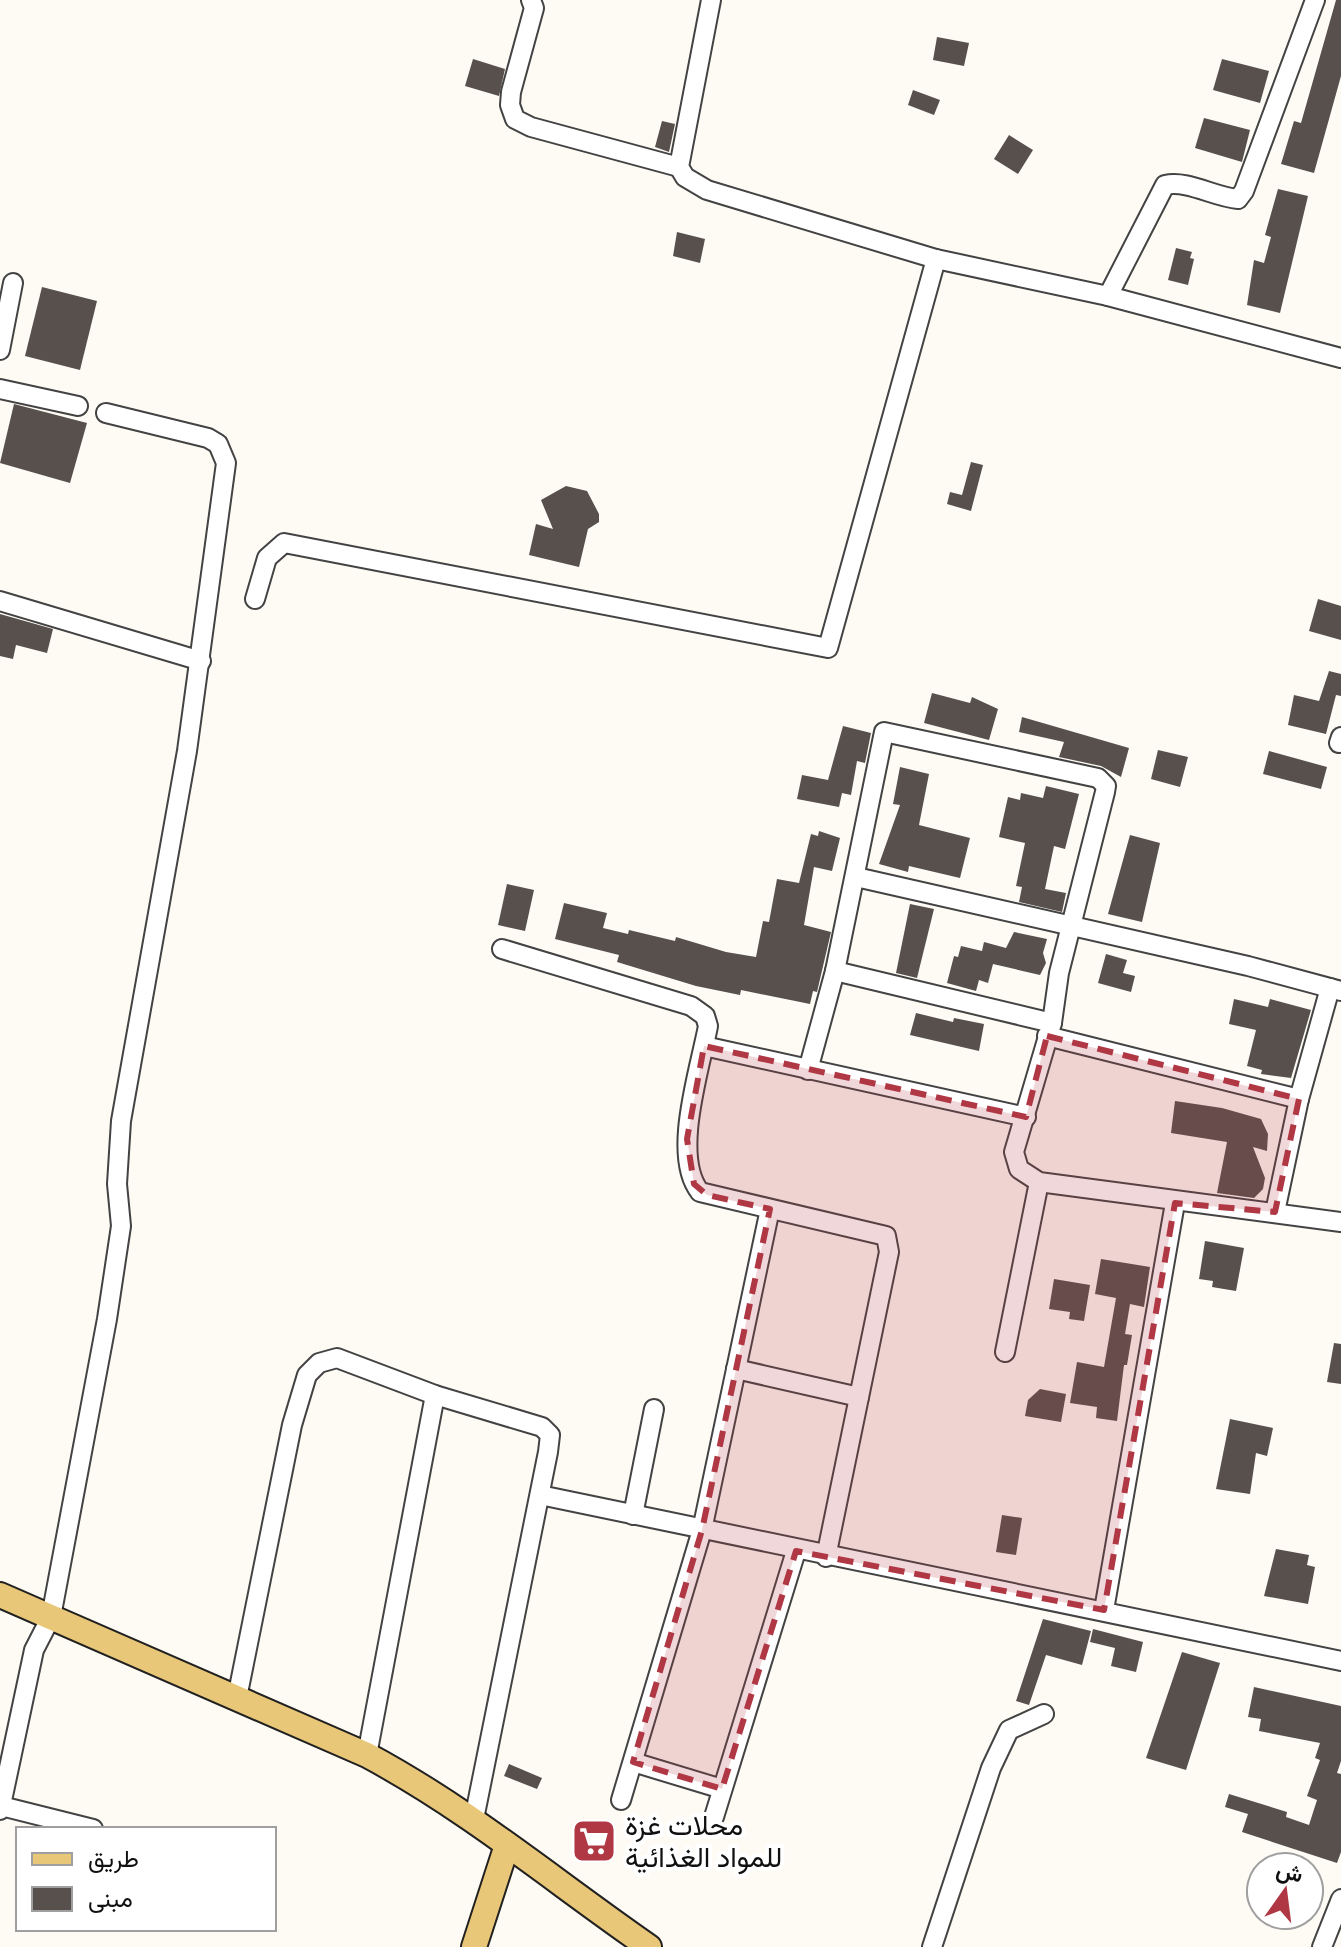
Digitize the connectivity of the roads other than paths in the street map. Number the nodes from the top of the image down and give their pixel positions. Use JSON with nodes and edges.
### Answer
{"nodes":[{"id":1,"x":531,"y":0,"type":"edge"},
{"id":2,"x":711,"y":0,"type":"edge"},
{"id":3,"x":1315,"y":0,"type":"edge"},
{"id":4,"x":679,"y":167,"type":"junction"},
{"id":5,"x":936,"y":259,"type":"junction"},
{"id":6,"x":13,"y":283,"type":"dead end"},
{"id":7,"x":1108,"y":296,"type":"junction"},
{"id":8,"x":0,"y":345,"type":"edge"},
{"id":9,"x":1341,"y":358,"type":"edge"},
{"id":10,"x":0,"y":389,"type":"edge"},
{"id":11,"x":78,"y":406,"type":"dead end"},
{"id":12,"x":106,"y":413,"type":"dead end"},
{"id":13,"x":255,"y":599,"type":"dead end"},
{"id":14,"x":0,"y":601,"type":"edge"},
{"id":15,"x":201,"y":661,"type":"junction"},
{"id":16,"x":856,"y":877,"type":"junction"},
{"id":17,"x":1073,"y":925,"type":"junction"},
{"id":18,"x":502,"y":949,"type":"dead end"},
{"id":19,"x":835,"y":971,"type":"junction"},
{"id":20,"x":1335,"y":990,"type":"edge"},
{"id":21,"x":1049,"y":1029,"type":"junction"},
{"id":22,"x":704,"y":1046,"type":"junction"},
{"id":23,"x":808,"y":1070,"type":"junction"},
{"id":24,"x":1299,"y":1099,"type":"junction"},
{"id":25,"x":1026,"y":1117,"type":"junction"},
{"id":26,"x":1039,"y":1182,"type":"junction"},
{"id":27,"x":1175,"y":1203,"type":"junction"},
{"id":28,"x":770,"y":1209,"type":"junction"},
{"id":29,"x":1275,"y":1212,"type":"junction"},
{"id":30,"x":1341,"y":1222,"type":"edge"},
{"id":31,"x":1005,"y":1352,"type":"dead end"},
{"id":32,"x":736,"y":1369,"type":"junction"},
{"id":33,"x":435,"y":1395,"type":"junction"},
{"id":34,"x":859,"y":1397,"type":"junction"},
{"id":35,"x":654,"y":1409,"type":"dead end"},
{"id":36,"x":540,"y":1495,"type":"junction"},
{"id":37,"x":633,"y":1515,"type":"junction"},
{"id":38,"x":702,"y":1530,"type":"junction"},
{"id":39,"x":796,"y":1551,"type":"junction"},
{"id":40,"x":826,"y":1557,"type":"junction"},
{"id":41,"x":0,"y":1595,"type":"edge"},
{"id":42,"x":1104,"y":1610,"type":"junction"},
{"id":43,"x":51,"y":1617,"type":"junction"},
{"id":44,"x":1341,"y":1661,"type":"edge"},
{"id":45,"x":237,"y":1698,"type":"junction"},
{"id":46,"x":1044,"y":1714,"type":"dead end"},
{"id":47,"x":367,"y":1755,"type":"junction"},
{"id":48,"x":633,"y":1762,"type":"junction"},
{"id":49,"x":722,"y":1789,"type":"junction"},
{"id":50,"x":621,"y":1800,"type":"dead end"},
{"id":51,"x":1,"y":1808,"type":"edge"},
{"id":52,"x":714,"y":1817,"type":"dead end"},
{"id":53,"x":474,"y":1819,"type":"junction"},
{"id":54,"x":84,"y":1827,"type":"edge"},
{"id":55,"x":507,"y":1845,"type":"junction"},
{"id":56,"x":1341,"y":1899,"type":"edge"},
{"id":57,"x":474,"y":1947,"type":"edge"},
{"id":58,"x":649,"y":1947,"type":"edge"},
{"id":59,"x":932,"y":1947,"type":"edge"},
{"id":60,"x":1322,"y":1947,"type":"edge"}],
"edges":[{"from":1,"to":4,"type":"street"},
{"from":2,"to":4,"type":"street"},
{"from":3,"to":7,"type":"street"},
{"from":4,"to":5,"type":"street"},
{"from":5,"to":7,"type":"street"},
{"from":5,"to":13,"type":"street"},
{"from":6,"to":8,"type":"street"},
{"from":7,"to":9,"type":"street"},
{"from":10,"to":11,"type":"street"},
{"from":12,"to":15,"type":"street"},
{"from":14,"to":15,"type":"street"},
{"from":15,"to":43,"type":"street"},
{"from":16,"to":17,"type":"street"},
{"from":16,"to":17,"type":"street"},
{"from":16,"to":19,"type":"street"},
{"from":17,"to":20,"type":"street"},
{"from":17,"to":21,"type":"street"},
{"from":18,"to":22,"type":"street"},
{"from":19,"to":21,"type":"street"},
{"from":19,"to":23,"type":"street"},
{"from":20,"to":24,"type":"street"},
{"from":21,"to":24,"type":"street"},
{"from":21,"to":25,"type":"street"},
{"from":22,"to":23,"type":"street"},
{"from":22,"to":28,"type":"street"},
{"from":23,"to":25,"type":"street"},
{"from":24,"to":29,"type":"street"},
{"from":25,"to":26,"type":"street"},
{"from":26,"to":27,"type":"street"},
{"from":26,"to":31,"type":"street"},
{"from":27,"to":29,"type":"street"},
{"from":27,"to":42,"type":"street"},
{"from":28,"to":32,"type":"street"},
{"from":28,"to":34,"type":"street"},
{"from":29,"to":30,"type":"street"},
{"from":32,"to":34,"type":"street"},
{"from":32,"to":38,"type":"street"},
{"from":33,"to":36,"type":"street"},
{"from":33,"to":45,"type":"street"},
{"from":33,"to":47,"type":"street"},
{"from":34,"to":40,"type":"street"},
{"from":35,"to":37,"type":"street"},
{"from":36,"to":37,"type":"street"},
{"from":36,"to":53,"type":"street"},
{"from":37,"to":38,"type":"street"},
{"from":38,"to":39,"type":"street"},
{"from":38,"to":48,"type":"street"},
{"from":39,"to":40,"type":"street"},
{"from":39,"to":49,"type":"street"},
{"from":40,"to":42,"type":"street"},
{"from":41,"to":43,"type":"main road"},
{"from":42,"to":44,"type":"street"},
{"from":43,"to":45,"type":"main road"},
{"from":43,"to":51,"type":"street"},
{"from":45,"to":47,"type":"main road"},
{"from":46,"to":59,"type":"street"},
{"from":47,"to":53,"type":"main road"},
{"from":48,"to":49,"type":"street"},
{"from":48,"to":50,"type":"street"},
{"from":49,"to":52,"type":"street"},
{"from":51,"to":54,"type":"street"},
{"from":53,"to":55,"type":"main road"},
{"from":55,"to":57,"type":"main road"},
{"from":55,"to":58,"type":"main road"},
{"from":56,"to":60,"type":"street"}]}
